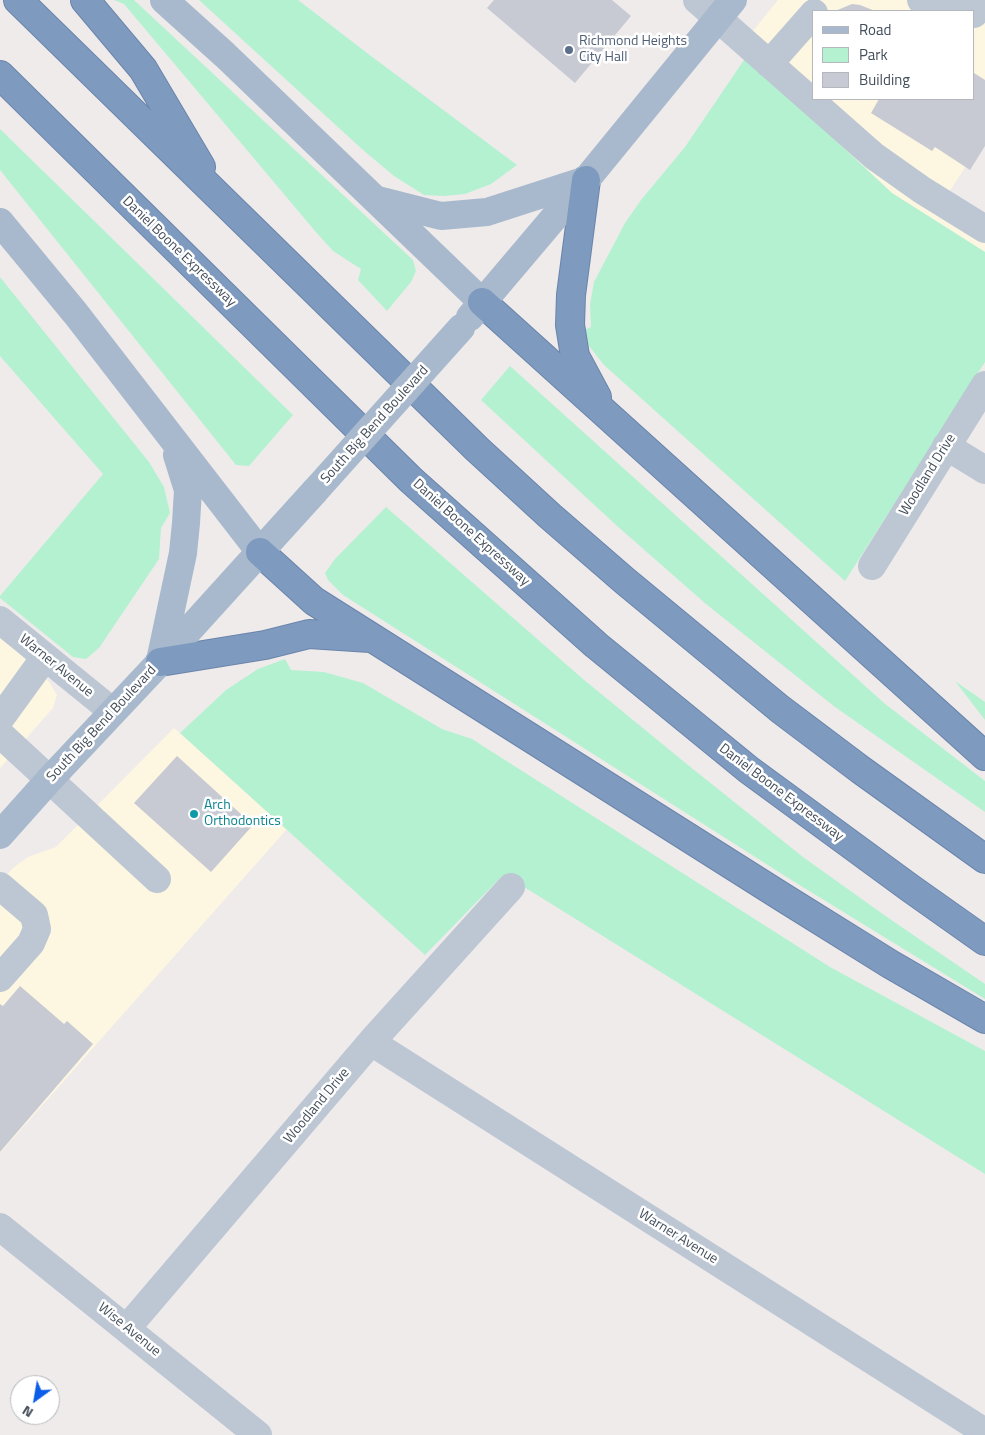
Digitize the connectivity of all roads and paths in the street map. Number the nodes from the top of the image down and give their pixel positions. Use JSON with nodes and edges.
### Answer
{"nodes":[{"id":1,"x":18,"y":0,"type":"edge"},
{"id":2,"x":85,"y":0,"type":"edge"},
{"id":3,"x":164,"y":0,"type":"edge"},
{"id":4,"x":697,"y":0,"type":"edge"},
{"id":5,"x":828,"y":0,"type":"edge"},
{"id":6,"x":922,"y":0,"type":"edge"},
{"id":7,"x":980,"y":0,"type":"edge"},
{"id":8,"x":725,"y":9,"type":"edge"},
{"id":9,"x":816,"y":10,"type":"edge"},
{"id":10,"x":955,"y":10,"type":"edge"},
{"id":11,"x":975,"y":12,"type":"edge"},
{"id":12,"x":812,"y":14,"type":"edge"},
{"id":13,"x":769,"y":64,"type":"junction"},
{"id":14,"x":0,"y":75,"type":"edge"},
{"id":15,"x":586,"y":180,"type":"junction"},
{"id":16,"x":375,"y":199,"type":"junction"},
{"id":17,"x":221,"y":200,"type":"junction"},
{"id":18,"x":0,"y":222,"type":"edge"},
{"id":19,"x":985,"y":229,"type":"edge"},
{"id":20,"x":482,"y":302,"type":"junction"},
{"id":21,"x":985,"y":385,"type":"edge"},
{"id":22,"x":606,"y":413,"type":"junction"},
{"id":23,"x":173,"y":440,"type":"junction"},
{"id":24,"x":946,"y":446,"type":"junction"},
{"id":25,"x":985,"y":470,"type":"edge"},
{"id":26,"x":260,"y":552,"type":"junction"},
{"id":27,"x":872,"y":566,"type":"dead end"},
{"id":28,"x":0,"y":620,"type":"edge"},
{"id":29,"x":374,"y":638,"type":"junction"},
{"id":30,"x":45,"y":657,"type":"junction"},
{"id":31,"x":160,"y":662,"type":"junction"},
{"id":32,"x":112,"y":711,"type":"junction"},
{"id":33,"x":0,"y":719,"type":"edge"},
{"id":34,"x":0,"y":734,"type":"edge"},
{"id":35,"x":985,"y":756,"type":"edge"},
{"id":36,"x":50,"y":779,"type":"junction"},
{"id":37,"x":0,"y":835,"type":"edge"},
{"id":38,"x":985,"y":859,"type":"edge"},
{"id":39,"x":157,"y":878,"type":"dead end"},
{"id":40,"x":0,"y":886,"type":"edge"},
{"id":41,"x":511,"y":887,"type":"dead end"},
{"id":42,"x":985,"y":941,"type":"edge"},
{"id":43,"x":0,"y":978,"type":"edge"},
{"id":44,"x":985,"y":1020,"type":"edge"},
{"id":45,"x":371,"y":1042,"type":"junction"},
{"id":46,"x":0,"y":1227,"type":"edge"},
{"id":47,"x":127,"y":1328,"type":"junction"},
{"id":48,"x":985,"y":1432,"type":"edge"},
{"id":49,"x":258,"y":1435,"type":"edge"}],
"edges":[{"from":1,"to":17,"type":"highway"},
{"from":2,"to":17,"type":"highway"},
{"from":3,"to":16,"type":"main road"},
{"from":4,"to":8,"type":"street"},
{"from":5,"to":9,"type":"street"},
{"from":6,"to":10,"type":"street"},
{"from":7,"to":11,"type":"street"},
{"from":8,"to":13,"type":"street"},
{"from":8,"to":15,"type":"main road","name":"South Big Bend Boulevard"},
{"from":12,"to":13,"type":"street"},
{"from":13,"to":19,"type":"street"},
{"from":14,"to":42,"type":"highway","name":"Daniel Boone Expressway"},
{"from":15,"to":16,"type":"main road"},
{"from":15,"to":20,"type":"main road","name":"South Big Bend Boulevard"},
{"from":15,"to":22,"type":"highway"},
{"from":16,"to":20,"type":"main road"},
{"from":17,"to":38,"type":"highway"},
{"from":18,"to":23,"type":"main road"},
{"from":20,"to":22,"type":"highway"},
{"from":20,"to":26,"type":"main road","name":"South Big Bend Boulevard","bridge":true},
{"from":21,"to":24,"type":"street","name":"Woodland Drive"},
{"from":22,"to":35,"type":"highway"},
{"from":23,"to":26,"type":"main road"},
{"from":23,"to":31,"type":"main road"},
{"from":24,"to":25,"type":"street"},
{"from":24,"to":27,"type":"street","name":"Woodland Drive"},
{"from":26,"to":29,"type":"highway"},
{"from":26,"to":31,"type":"main road","name":"South Big Bend Boulevard"},
{"from":28,"to":30,"type":"street","name":"Warner Avenue"},
{"from":29,"to":31,"type":"highway"},
{"from":29,"to":44,"type":"highway"},
{"from":30,"to":32,"type":"street","name":"Warner Avenue"},
{"from":30,"to":33,"type":"street"},
{"from":31,"to":32,"type":"main road","name":"South Big Bend Boulevard"},
{"from":32,"to":36,"type":"main road","name":"South Big Bend Boulevard"},
{"from":34,"to":36,"type":"street"},
{"from":36,"to":37,"type":"main road","name":"South Big Bend Boulevard"},
{"from":36,"to":39,"type":"street"},
{"from":40,"to":43,"type":"street"},
{"from":41,"to":45,"type":"street","name":"Woodland Drive"},
{"from":45,"to":47,"type":"street","name":"Woodland Drive"},
{"from":45,"to":48,"type":"street","name":"Warner Avenue"},
{"from":46,"to":47,"type":"street","name":"Wise Avenue"},
{"from":47,"to":49,"type":"street","name":"Wise Avenue"}]}
